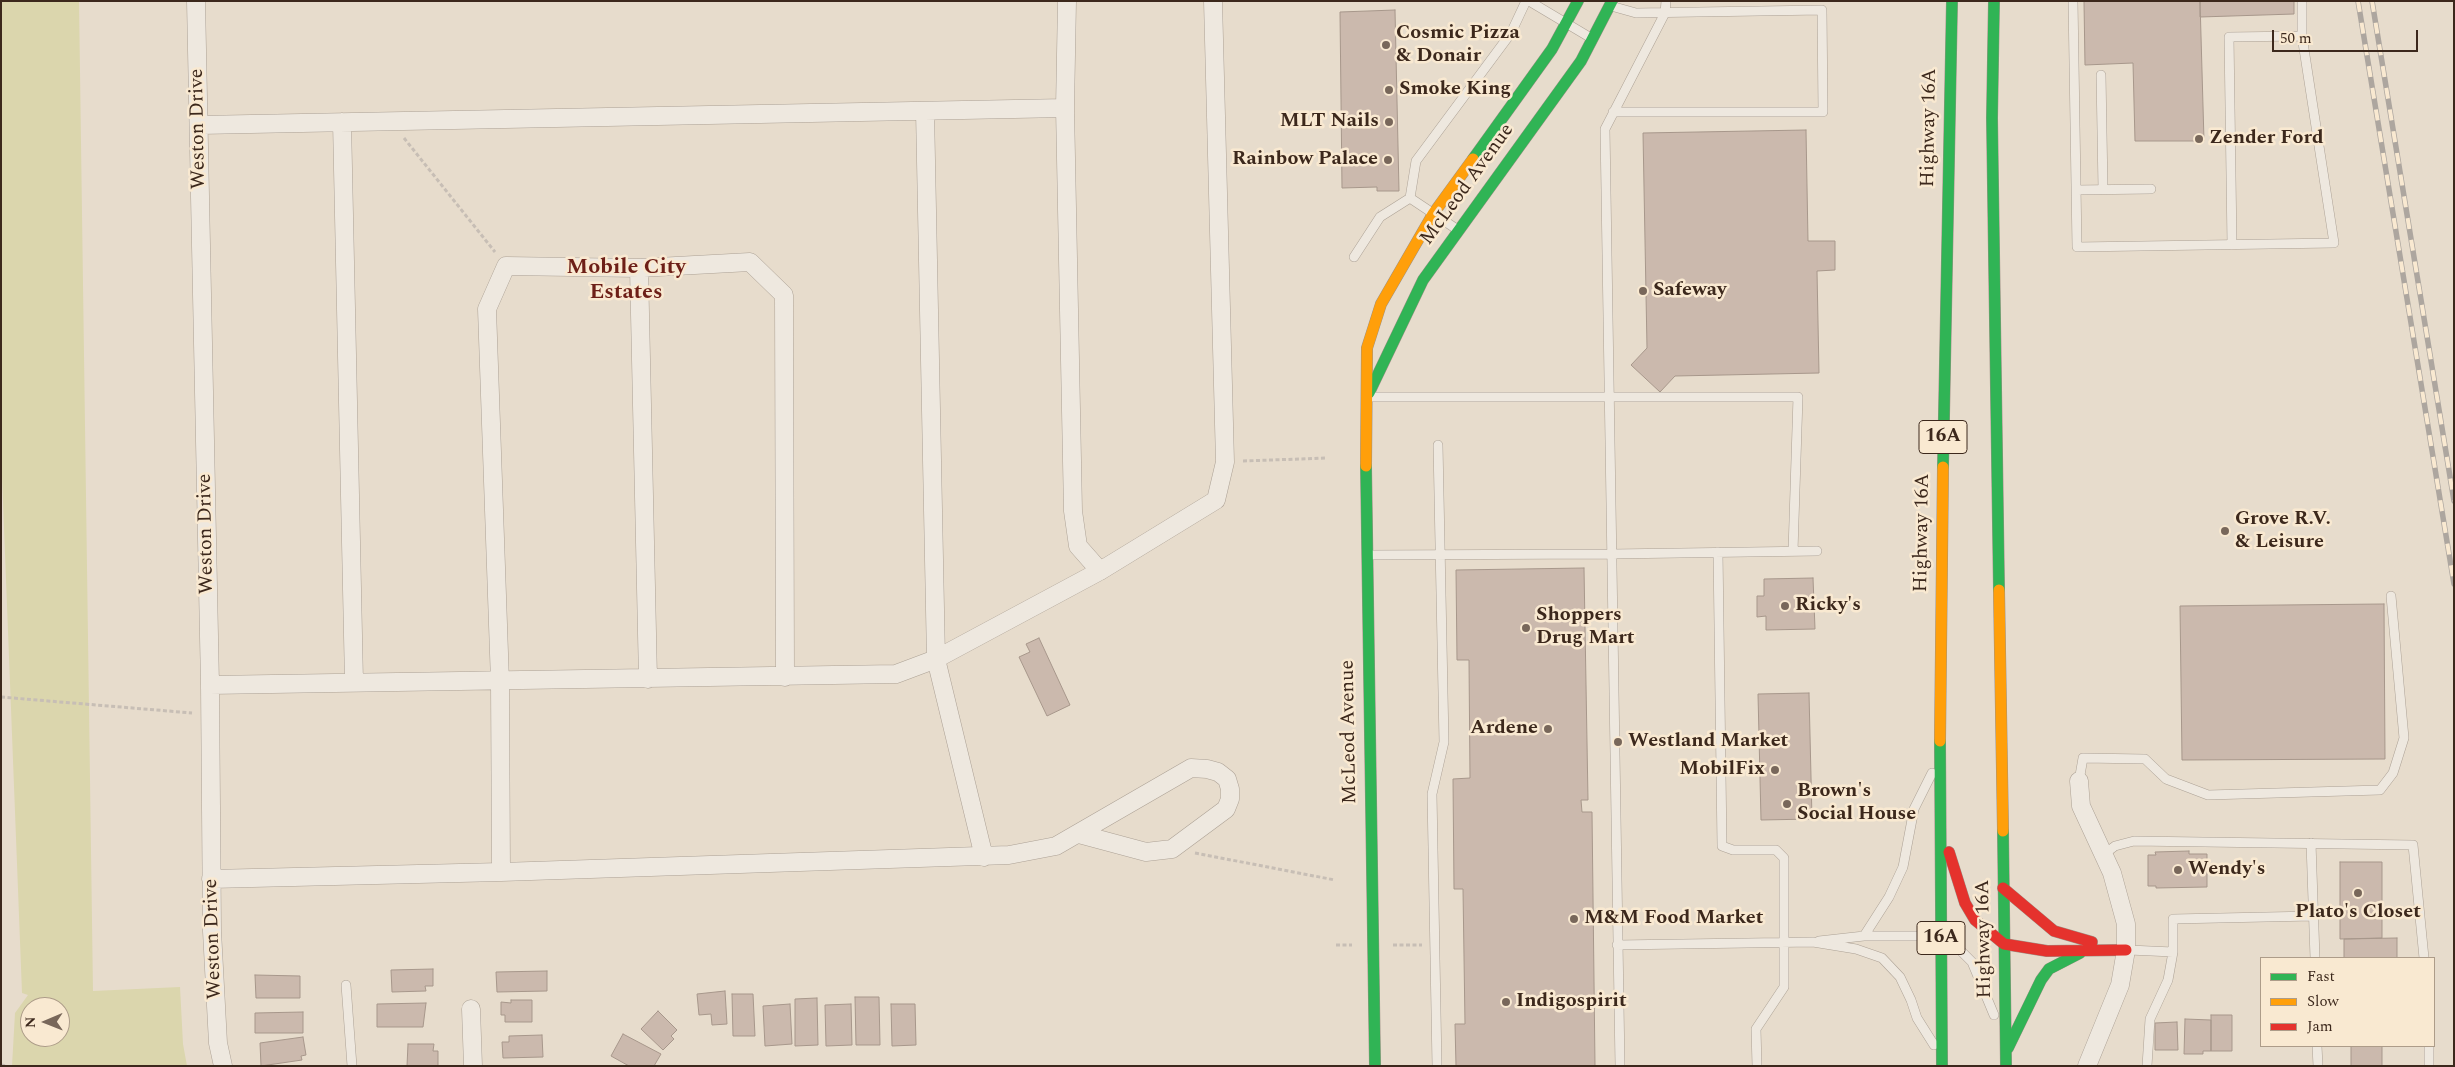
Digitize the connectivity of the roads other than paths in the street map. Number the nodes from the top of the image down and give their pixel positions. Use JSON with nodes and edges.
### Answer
{"nodes":[{"id":1,"x":196,"y":1,"type":"edge"},
{"id":2,"x":1068,"y":1,"type":"edge"},
{"id":3,"x":1213,"y":1,"type":"edge"},
{"id":4,"x":1528,"y":1,"type":"edge"},
{"id":5,"x":1578,"y":1,"type":"edge"},
{"id":6,"x":1666,"y":1,"type":"edge"},
{"id":7,"x":1952,"y":1,"type":"edge"},
{"id":8,"x":1994,"y":1,"type":"edge"},
{"id":9,"x":2073,"y":1,"type":"edge"},
{"id":10,"x":2302,"y":1,"type":"edge"},
{"id":11,"x":1607,"y":3,"type":"edge"},
{"id":12,"x":1764,"y":6,"type":"edge"},
{"id":13,"x":1665,"y":13,"type":"junction"},
{"id":14,"x":1568,"y":22,"type":"junction"},
{"id":15,"x":2302,"y":36,"type":"junction"},
{"id":16,"x":1593,"y":39,"type":"junction"},
{"id":17,"x":2101,"y":75,"type":"dead end"},
{"id":18,"x":1065,"y":108,"type":"junction"},
{"id":19,"x":925,"y":110,"type":"junction"},
{"id":20,"x":1613,"y":112,"type":"junction"},
{"id":21,"x":342,"y":122,"type":"junction"},
{"id":22,"x":200,"y":125,"type":"junction"},
{"id":23,"x":2151,"y":189,"type":"dead end"},
{"id":24,"x":2076,"y":190,"type":"junction"},
{"id":25,"x":2103,"y":190,"type":"junction"},
{"id":26,"x":1410,"y":198,"type":"junction"},
{"id":27,"x":1433,"y":214,"type":"junction"},
{"id":28,"x":1458,"y":230,"type":"junction"},
{"id":29,"x":2232,"y":245,"type":"junction"},
{"id":30,"x":1354,"y":257,"type":"dead end"},
{"id":31,"x":639,"y":268,"type":"junction"},
{"id":32,"x":1367,"y":397,"type":"junction"},
{"id":33,"x":1609,"y":397,"type":"junction"},
{"id":34,"x":1438,"y":445,"type":"dead end"},
{"id":35,"x":1793,"y":551,"type":"junction"},
{"id":36,"x":1817,"y":551,"type":"dead end"},
{"id":37,"x":1718,"y":552,"type":"junction"},
{"id":38,"x":1612,"y":554,"type":"junction"},
{"id":39,"x":1366,"y":555,"type":"junction"},
{"id":40,"x":1440,"y":555,"type":"junction"},
{"id":41,"x":1100,"y":571,"type":"junction"},
{"id":42,"x":2391,"y":596,"type":"dead end"},
{"id":43,"x":936,"y":660,"type":"junction"},
{"id":44,"x":785,"y":677,"type":"junction"},
{"id":45,"x":648,"y":679,"type":"junction"},
{"id":46,"x":354,"y":682,"type":"junction"},
{"id":47,"x":500,"y":682,"type":"junction"},
{"id":48,"x":210,"y":685,"type":"junction"},
{"id":49,"x":1940,"y":757,"type":"junction"},
{"id":50,"x":2079,"y":781,"type":"joint"},
{"id":51,"x":1940,"y":819,"type":"junction"},
{"id":52,"x":1079,"y":834,"type":"junction"},
{"id":53,"x":2311,"y":843,"type":"junction"},
{"id":54,"x":2102,"y":855,"type":"junction"},
{"id":55,"x":984,"y":858,"type":"junction"},
{"id":56,"x":501,"y":872,"type":"junction"},
{"id":57,"x":211,"y":879,"type":"junction"},
{"id":58,"x":2003,"y":888,"type":"junction"},
{"id":59,"x":2313,"y":916,"type":"junction"},
{"id":60,"x":1864,"y":936,"type":"junction"},
{"id":61,"x":1941,"y":936,"type":"junction"},
{"id":62,"x":1784,"y":942,"type":"junction"},
{"id":63,"x":1814,"y":942,"type":"junction"},
{"id":64,"x":2004,"y":944,"type":"junction"},
{"id":65,"x":1617,"y":945,"type":"junction"},
{"id":66,"x":2089,"y":950,"type":"junction"},
{"id":67,"x":2126,"y":950,"type":"junction"},
{"id":68,"x":2173,"y":952,"type":"junction"},
{"id":69,"x":2315,"y":957,"type":"edge"},
{"id":70,"x":2424,"y":957,"type":"edge"},
{"id":71,"x":346,"y":985,"type":"dead end"},
{"id":72,"x":471,"y":1009,"type":"dead end"},
{"id":73,"x":2317,"y":1047,"type":"edge"},
{"id":74,"x":2429,"y":1047,"type":"edge"},
{"id":75,"x":2006,"y":1051,"type":"junction"},
{"id":76,"x":1942,"y":1062,"type":"edge"},
{"id":77,"x":223,"y":1066,"type":"edge"},
{"id":78,"x":352,"y":1066,"type":"edge"},
{"id":79,"x":473,"y":1066,"type":"edge"},
{"id":80,"x":1375,"y":1066,"type":"edge"},
{"id":81,"x":1437,"y":1066,"type":"edge"},
{"id":82,"x":1620,"y":1066,"type":"edge"},
{"id":83,"x":1757,"y":1066,"type":"edge"},
{"id":84,"x":2006,"y":1066,"type":"edge"},
{"id":85,"x":2087,"y":1066,"type":"edge"},
{"id":86,"x":2147,"y":1066,"type":"edge"},
{"id":87,"x":2318,"y":1066,"type":"edge"},
{"id":88,"x":2429,"y":1066,"type":"edge"}],
"edges":[{"from":1,"to":22,"type":"street","name":"Weston Drive"},
{"from":2,"to":18,"type":"street"},
{"from":3,"to":41,"type":"street"},
{"from":4,"to":14,"type":"lane"},
{"from":4,"to":26,"type":"lane"},
{"from":5,"to":14,"type":"main road","name":"McLeod Avenue"},
{"from":6,"to":13,"type":"lane"},
{"from":7,"to":49,"type":"main road","name":"Highway 16A","number":"16A"},
{"from":8,"to":58,"type":"main road","name":"Highway 16A"},
{"from":9,"to":24,"type":"lane"},
{"from":10,"to":15,"type":"lane"},
{"from":11,"to":13,"type":"lane"},
{"from":11,"to":16,"type":"main road","name":"McLeod Avenue"},
{"from":12,"to":13,"type":"lane"},
{"from":12,"to":20,"type":"lane"},
{"from":13,"to":20,"type":"lane"},
{"from":14,"to":16,"type":"lane"},
{"from":14,"to":27,"type":"main road","name":"McLeod Avenue"},
{"from":15,"to":29,"type":"lane"},
{"from":15,"to":29,"type":"lane"},
{"from":16,"to":28,"type":"main road","name":"McLeod Avenue"},
{"from":17,"to":25,"type":"lane"},
{"from":18,"to":19,"type":"street"},
{"from":18,"to":41,"type":"street"},
{"from":19,"to":21,"type":"street"},
{"from":19,"to":43,"type":"street"},
{"from":20,"to":33,"type":"lane"},
{"from":21,"to":22,"type":"street"},
{"from":21,"to":46,"type":"street"},
{"from":22,"to":48,"type":"street","name":"Weston Drive"},
{"from":23,"to":25,"type":"lane"},
{"from":24,"to":25,"type":"lane"},
{"from":24,"to":29,"type":"lane"},
{"from":26,"to":27,"type":"lane"},
{"from":26,"to":30,"type":"lane"},
{"from":27,"to":28,"type":"lane"},
{"from":27,"to":32,"type":"main road","name":"McLeod Avenue"},
{"from":28,"to":32,"type":"main road","name":"McLeod Avenue"},
{"from":31,"to":44,"type":"street"},
{"from":31,"to":45,"type":"street"},
{"from":31,"to":47,"type":"street"},
{"from":32,"to":33,"type":"lane"},
{"from":32,"to":39,"type":"main road","name":"McLeod Avenue"},
{"from":33,"to":35,"type":"lane"},
{"from":33,"to":38,"type":"lane"},
{"from":34,"to":40,"type":"lane"},
{"from":35,"to":36,"type":"lane"},
{"from":35,"to":37,"type":"lane"},
{"from":37,"to":38,"type":"lane"},
{"from":37,"to":62,"type":"lane"},
{"from":38,"to":40,"type":"lane"},
{"from":38,"to":65,"type":"lane"},
{"from":39,"to":40,"type":"lane"},
{"from":39,"to":80,"type":"main road","name":"McLeod Avenue"},
{"from":40,"to":81,"type":"lane"},
{"from":41,"to":43,"type":"street"},
{"from":42,"to":50,"type":"lane"},
{"from":43,"to":44,"type":"street"},
{"from":43,"to":55,"type":"street"},
{"from":44,"to":45,"type":"street"},
{"from":45,"to":47,"type":"street"},
{"from":46,"to":47,"type":"street"},
{"from":46,"to":48,"type":"street"},
{"from":47,"to":56,"type":"street"},
{"from":48,"to":57,"type":"street","name":"Weston Drive"},
{"from":49,"to":51,"type":"main road","name":"Highway 16A","number":"16A"},
{"from":49,"to":60,"type":"lane"},
{"from":50,"to":54,"type":"street"},
{"from":51,"to":61,"type":"main road","name":"Highway 16A","number":"16A"},
{"from":51,"to":64,"type":"main road"},
{"from":52,"to":52,"type":"street"},
{"from":52,"to":55,"type":"street"},
{"from":53,"to":54,"type":"lane"},
{"from":53,"to":59,"type":"lane"},
{"from":53,"to":70,"type":"lane"},
{"from":54,"to":67,"type":"street"},
{"from":55,"to":56,"type":"street"},
{"from":56,"to":57,"type":"street"},
{"from":57,"to":77,"type":"street","name":"Weston Drive"},
{"from":58,"to":64,"type":"main road","name":"Highway 16A"},
{"from":58,"to":67,"type":"main road"},
{"from":59,"to":68,"type":"lane"},
{"from":59,"to":69,"type":"lane"},
{"from":60,"to":61,"type":"lane"},
{"from":60,"to":63,"type":"lane"},
{"from":61,"to":75,"type":"lane"},
{"from":61,"to":76,"type":"main road","name":"Highway 16A","number":"16A"},
{"from":62,"to":63,"type":"lane"},
{"from":62,"to":65,"type":"lane"},
{"from":62,"to":83,"type":"lane"},
{"from":63,"to":76,"type":"lane"},
{"from":64,"to":66,"type":"main road"},
{"from":64,"to":75,"type":"main road","name":"Highway 16A"},
{"from":65,"to":82,"type":"lane"},
{"from":66,"to":67,"type":"main road"},
{"from":66,"to":75,"type":"main road"},
{"from":67,"to":68,"type":"lane"},
{"from":67,"to":85,"type":"street"},
{"from":68,"to":86,"type":"lane"},
{"from":71,"to":78,"type":"lane"},
{"from":72,"to":79,"type":"street"},
{"from":73,"to":87,"type":"lane"},
{"from":74,"to":88,"type":"lane"},
{"from":75,"to":84,"type":"main road","name":"Highway 16A"}]}
